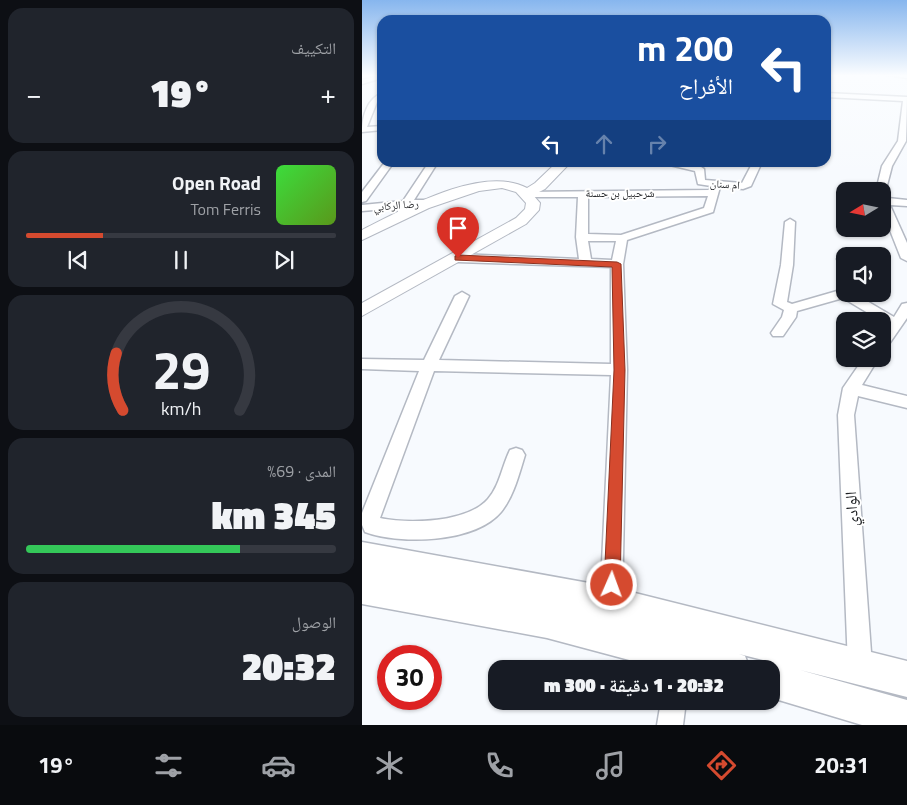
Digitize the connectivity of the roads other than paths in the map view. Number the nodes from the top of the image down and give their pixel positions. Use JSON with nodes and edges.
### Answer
{"nodes":[{"id":1,"x":371,"y":108,"type":"edge"},
{"id":2,"x":906,"y":109,"type":"edge"},
{"id":3,"x":377,"y":128,"type":"edge"},
{"id":4,"x":362,"y":130,"type":"edge"},
{"id":5,"x":904,"y":141,"type":"edge"},
{"id":6,"x":386,"y":167,"type":"edge"},
{"id":7,"x":431,"y":167,"type":"edge"},
{"id":8,"x":560,"y":167,"type":"edge"},
{"id":9,"x":687,"y":167,"type":"edge"},
{"id":10,"x":756,"y":167,"type":"edge"},
{"id":11,"x":884,"y":182,"type":"edge"},
{"id":12,"x":715,"y":189,"type":"junction"},
{"id":13,"x":583,"y":193,"type":"junction"},
{"id":14,"x":526,"y":194,"type":"junction"},
{"id":15,"x":362,"y":199,"type":"edge"},
{"id":16,"x":891,"y":199,"type":"edge"},
{"id":17,"x":430,"y":202,"type":"junction"},
{"id":18,"x":906,"y":203,"type":"edge"},
{"id":19,"x":406,"y":204,"type":"junction"},
{"id":20,"x":362,"y":208,"type":"edge"},
{"id":21,"x":398,"y":218,"type":"junction"},
{"id":22,"x":891,"y":219,"type":"edge"},
{"id":23,"x":790,"y":222,"type":"dead end"},
{"id":24,"x":362,"y":236,"type":"edge"},
{"id":25,"x":582,"y":237,"type":"junction"},
{"id":26,"x":622,"y":238,"type":"junction"},
{"id":27,"x":458,"y":258,"type":"junction"},
{"id":28,"x":906,"y":258,"type":"edge"},
{"id":29,"x":586,"y":264,"type":"junction"},
{"id":30,"x":617,"y":264,"type":"junction"},
{"id":31,"x":462,"y":296,"type":"dead end"},
{"id":32,"x":836,"y":296,"type":"edge"},
{"id":33,"x":860,"y":302,"type":"edge"},
{"id":34,"x":906,"y":307,"type":"edge"},
{"id":35,"x":791,"y":308,"type":"junction"},
{"id":36,"x":362,"y":310,"type":"edge"},
{"id":37,"x":896,"y":324,"type":"junction"},
{"id":38,"x":891,"y":331,"type":"edge"},
{"id":39,"x":778,"y":333,"type":"dead end"},
{"id":40,"x":362,"y":364,"type":"edge"},
{"id":41,"x":430,"y":365,"type":"junction"},
{"id":42,"x":865,"y":367,"type":"edge"},
{"id":43,"x":620,"y":370,"type":"junction"},
{"id":44,"x":850,"y":388,"type":"junction"},
{"id":45,"x":906,"y":402,"type":"edge"},
{"id":46,"x":516,"y":455,"type":"dead end"},
{"id":47,"x":362,"y":557,"type":"edge"},
{"id":48,"x":362,"y":588,"type":"edge"},
{"id":49,"x":611,"y":604,"type":"junction"},
{"id":50,"x":676,"y":660,"type":"edge"},
{"id":51,"x":860,"y":666,"type":"junction"},
{"id":52,"x":906,"y":679,"type":"edge"},
{"id":53,"x":780,"y":682,"type":"edge"},
{"id":54,"x":672,"y":710,"type":"edge"},
{"id":55,"x":906,"y":719,"type":"edge"},
{"id":56,"x":670,"y":725,"type":"edge"}],
"edges":[{"from":1,"to":4,"type":"street"},
{"from":2,"to":5,"type":"street"},
{"from":3,"to":4,"type":"street"},
{"from":5,"to":11,"type":"street"},
{"from":6,"to":15,"type":"street"},
{"from":7,"to":19,"type":"street"},
{"from":8,"to":14,"type":"main road"},
{"from":9,"to":12,"type":"street","name":"ام سنان"},
{"from":10,"to":12,"type":"street","name":"ام سنان"},
{"from":12,"to":13,"type":"street","name":"شرحبيل بن حسنة"},
{"from":12,"to":26,"type":"street"},
{"from":13,"to":14,"type":"street","name":"شرحبيل بن حسنة"},
{"from":13,"to":25,"type":"street"},
{"from":14,"to":17,"type":"main road"},
{"from":14,"to":27,"type":"main road"},
{"from":16,"to":18,"type":"street"},
{"from":17,"to":19,"type":"street","name":"رضا الركابي"},
{"from":17,"to":21,"type":"main road"},
{"from":19,"to":20,"type":"street","name":"رضا الركابي"},
{"from":19,"to":21,"type":"street"},
{"from":21,"to":24,"type":"main road"},
{"from":22,"to":28,"type":"street"},
{"from":23,"to":35,"type":"street"},
{"from":25,"to":26,"type":"street"},
{"from":25,"to":29,"type":"street"},
{"from":26,"to":30,"type":"street"},
{"from":27,"to":29,"type":"street"},
{"from":27,"to":36,"type":"main road"},
{"from":29,"to":30,"type":"street"},
{"from":30,"to":43,"type":"street"},
{"from":31,"to":41,"type":"street"},
{"from":32,"to":35,"type":"street"},
{"from":33,"to":37,"type":"street"},
{"from":34,"to":37,"type":"street"},
{"from":35,"to":39,"type":"street"},
{"from":37,"to":38,"type":"street"},
{"from":40,"to":41,"type":"street"},
{"from":41,"to":43,"type":"street"},
{"from":41,"to":46,"type":"street"},
{"from":42,"to":44,"type":"street","name":"الوادي"},
{"from":43,"to":49,"type":"street"},
{"from":44,"to":45,"type":"street"},
{"from":44,"to":51,"type":"street","name":"الوادي"},
{"from":47,"to":49,"type":"main road"},
{"from":48,"to":50,"type":"main road"},
{"from":49,"to":51,"type":"main road"},
{"from":51,"to":52,"type":"main road"},
{"from":53,"to":55,"type":"main road"},
{"from":54,"to":56,"type":"street"}]}
